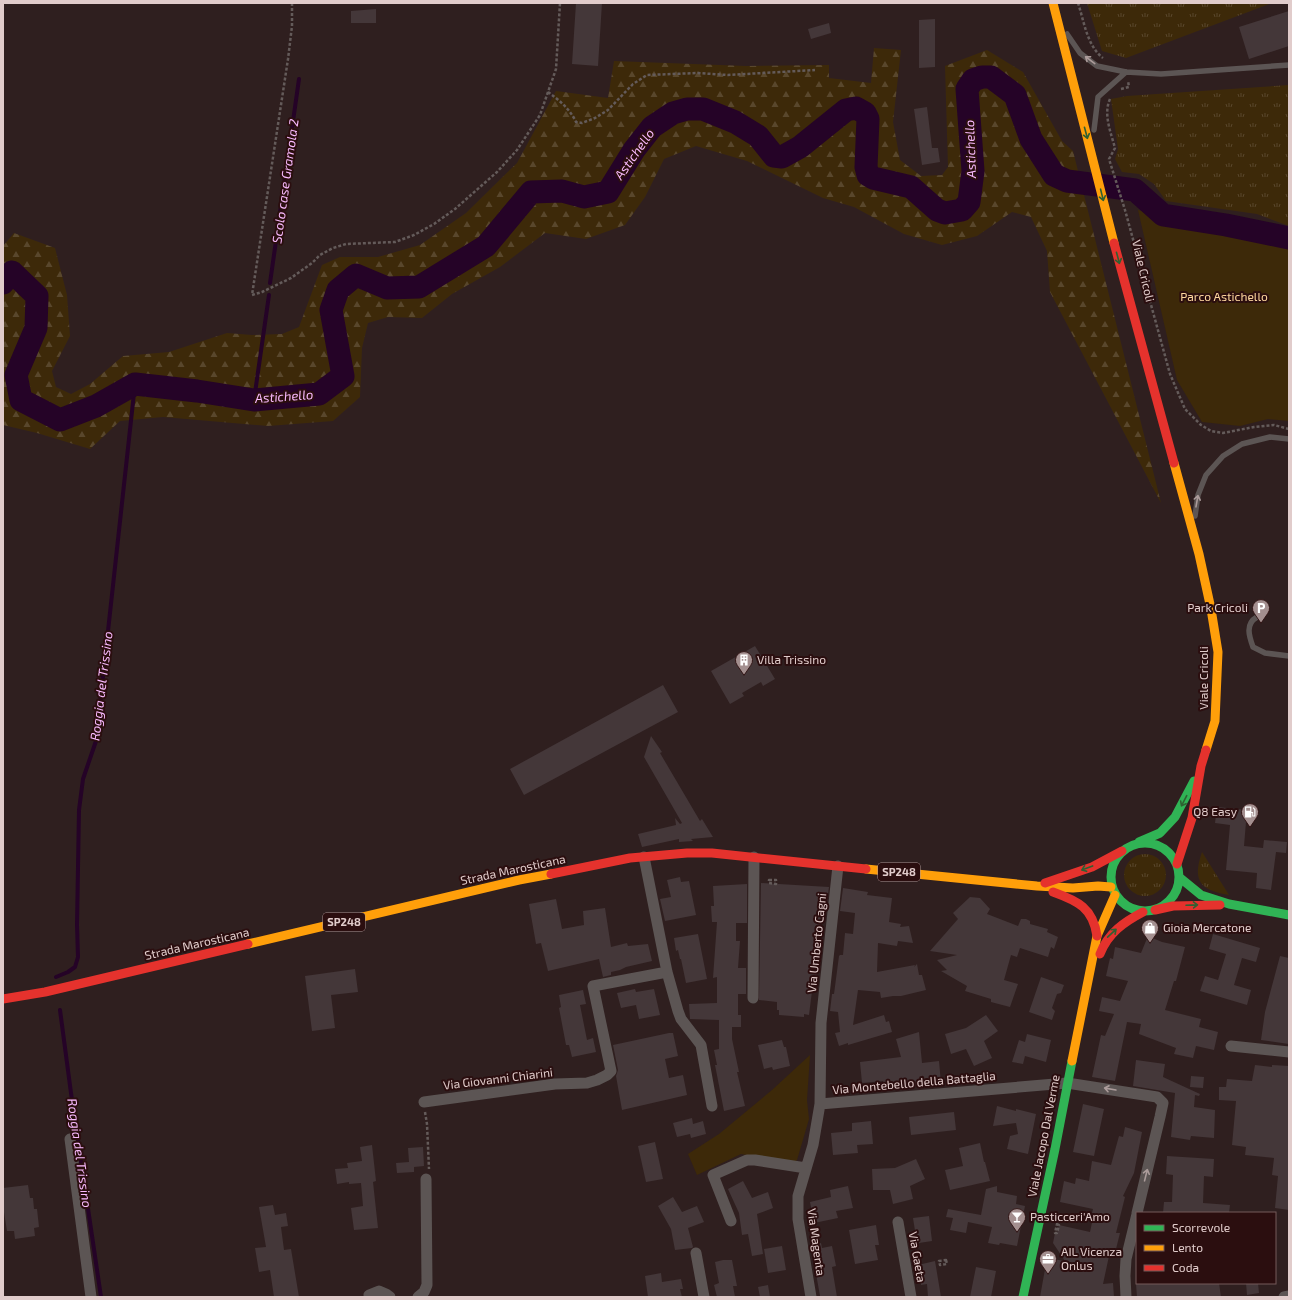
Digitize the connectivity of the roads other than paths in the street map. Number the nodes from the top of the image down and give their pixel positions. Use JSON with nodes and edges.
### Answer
{"nodes":[{"id":1,"x":1053,"y":3,"type":"edge"},
{"id":2,"x":1058,"y":20,"type":"junction"},
{"id":3,"x":1065,"y":55,"type":"junction"},
{"id":4,"x":1289,"y":65,"type":"edge"},
{"id":5,"x":1126,"y":72,"type":"junction"},
{"id":6,"x":1094,"y":130,"type":"junction"},
{"id":7,"x":1100,"y":150,"type":"dead end"},
{"id":8,"x":1127,"y":255,"type":"dead end"},
{"id":9,"x":1289,"y":438,"type":"edge"},
{"id":10,"x":1183,"y":496,"type":"junction"},
{"id":11,"x":1199,"y":554,"type":"junction"},
{"id":12,"x":1257,"y":617,"type":"dead end"},
{"id":13,"x":1289,"y":656,"type":"edge"},
{"id":14,"x":1202,"y":766,"type":"junction"},
{"id":15,"x":1138,"y":843,"type":"junction"},
{"id":16,"x":1122,"y":851,"type":"junction"},
{"id":17,"x":644,"y":857,"type":"junction"},
{"id":18,"x":754,"y":857,"type":"junction"},
{"id":19,"x":1176,"y":864,"type":"junction"},
{"id":20,"x":838,"y":866,"type":"junction"},
{"id":21,"x":1179,"y":877,"type":"junction"},
{"id":22,"x":1037,"y":886,"type":"junction"},
{"id":23,"x":1113,"y":891,"type":"junction"},
{"id":24,"x":1229,"y":904,"type":"junction"},
{"id":25,"x":1155,"y":910,"type":"junction"},
{"id":26,"x":1143,"y":912,"type":"junction"},
{"id":27,"x":1289,"y":915,"type":"edge"},
{"id":28,"x":1096,"y":936,"type":"junction"},
{"id":29,"x":668,"y":972,"type":"junction"},
{"id":30,"x":1088,"y":979,"type":"junction"},
{"id":31,"x":753,"y":998,"type":"dead end"},
{"id":32,"x":3,"y":999,"type":"edge"},
{"id":33,"x":821,"y":1023,"type":"joint"},
{"id":34,"x":1231,"y":1046,"type":"dead end"},
{"id":35,"x":1289,"y":1052,"type":"edge"},
{"id":36,"x":1067,"y":1083,"type":"junction"},
{"id":37,"x":424,"y":1102,"type":"road end"},
{"id":38,"x":820,"y":1104,"type":"junction"},
{"id":39,"x":712,"y":1106,"type":"dead end"},
{"id":40,"x":70,"y":1140,"type":"dead end"},
{"id":41,"x":806,"y":1168,"type":"junction"},
{"id":42,"x":426,"y":1179,"type":"road end"},
{"id":43,"x":1137,"y":1212,"type":"edge"},
{"id":44,"x":1136,"y":1217,"type":"edge"},
{"id":45,"x":732,"y":1221,"type":"dead end"},
{"id":46,"x":898,"y":1222,"type":"dead end"},
{"id":47,"x":696,"y":1253,"type":"dead end"},
{"id":48,"x":370,"y":1295,"type":"dead end"},
{"id":49,"x":1289,"y":1296,"type":"edge"},
{"id":50,"x":92,"y":1297,"type":"edge"},
{"id":51,"x":390,"y":1297,"type":"edge"},
{"id":52,"x":418,"y":1297,"type":"edge"},
{"id":53,"x":704,"y":1297,"type":"edge"},
{"id":54,"x":811,"y":1297,"type":"edge"},
{"id":55,"x":911,"y":1297,"type":"edge"},
{"id":56,"x":1023,"y":1297,"type":"edge"},
{"id":57,"x":1126,"y":1297,"type":"edge"},
{"id":58,"x":1284,"y":1297,"type":"edge"}],
"edges":[{"from":1,"to":2,"type":"main road","name":"Viale Cricoli"},
{"from":2,"to":3,"type":"main road","name":"Viale Cricoli"},
{"from":5,"to":2,"type":"lane","one_way":true},
{"from":3,"to":6,"type":"main road","name":"Viale Cricoli"},
{"from":3,"to":10,"type":"main road","name":"Viale Cricoli","one_way":true},
{"from":4,"to":5,"type":"lane"},
{"from":5,"to":6,"type":"lane"},
{"from":6,"to":7,"type":"main road","name":"Viale Cricoli"},
{"from":8,"to":10,"type":"main road","name":"Viale Cricoli"},
{"from":11,"to":9,"type":"lane","one_way":true},
{"from":10,"to":11,"type":"main road","name":"Viale Cricoli"},
{"from":11,"to":14,"type":"main road","name":"Viale Cricoli"},
{"from":12,"to":13,"type":"lane"},
{"from":14,"to":15,"type":"main road","name":"Viale Cricoli","one_way":true},
{"from":14,"to":19,"type":"main road","name":"Viale Cricoli"},
{"from":15,"to":16,"type":"main road","number":"SP248"},
{"from":15,"to":19,"type":"main road"},
{"from":16,"to":22,"type":"main road","name":"Strada Marosticana","number":"SP248","one_way":true},
{"from":16,"to":23,"type":"main road"},
{"from":17,"to":18,"type":"main road","name":"Strada Marosticana","number":"SP248"},
{"from":17,"to":29,"type":"street"},
{"from":17,"to":32,"type":"main road","name":"Strada Marosticana","number":"SP248"},
{"from":18,"to":20,"type":"main road","name":"Strada Marosticana","number":"SP248"},
{"from":18,"to":31,"type":"street"},
{"from":19,"to":21,"type":"main road"},
{"from":20,"to":22,"type":"main road","name":"Strada Marosticana","number":"SP248"},
{"from":20,"to":33,"type":"street","name":"Via Umberto Cagni"},
{"from":21,"to":24,"type":"main road"},
{"from":21,"to":25,"type":"main road"},
{"from":22,"to":23,"type":"main road","name":"Strada Marosticana","number":"SP248"},
{"from":22,"to":28,"type":"main road","name":"Strada Marosticana"},
{"from":23,"to":26,"type":"main road"},
{"from":23,"to":28,"type":"main road","name":"Viale Jacopo Dal Verme"},
{"from":25,"to":24,"type":"main road","one_way":true},
{"from":24,"to":27,"type":"main road"},
{"from":25,"to":26,"type":"main road"},
{"from":30,"to":26,"type":"main road","name":"Viale Jacopo Dal Verme","one_way":true},
{"from":28,"to":30,"type":"main road","name":"Viale Jacopo Dal Verme"},
{"from":29,"to":37,"type":"street","name":"Via Giovanni Chiarini"},
{"from":29,"to":39,"type":"street"},
{"from":30,"to":36,"type":"main road","name":"Viale Jacopo Dal Verme"},
{"from":33,"to":38,"type":"street","name":"Via Montebello della Battaglia"},
{"from":34,"to":35,"type":"street"},
{"from":36,"to":38,"type":"street","name":"Via Montebello della Battaglia"},
{"from":43,"to":36,"type":"street","name":"Via Montebello della Battaglia","one_way":true},
{"from":36,"to":56,"type":"main road","name":"Viale Jacopo Dal Verme"},
{"from":38,"to":41,"type":"street","name":"Via Magenta"},
{"from":40,"to":50,"type":"street"},
{"from":41,"to":45,"type":"street"},
{"from":41,"to":54,"type":"street","name":"Via Magenta"},
{"from":42,"to":52,"type":"street"},
{"from":44,"to":57,"type":"street"},
{"from":46,"to":55,"type":"street","name":"Via Gaeta"},
{"from":47,"to":53,"type":"street"},
{"from":48,"to":51,"type":"street"},
{"from":49,"to":58,"type":"street"}]}
